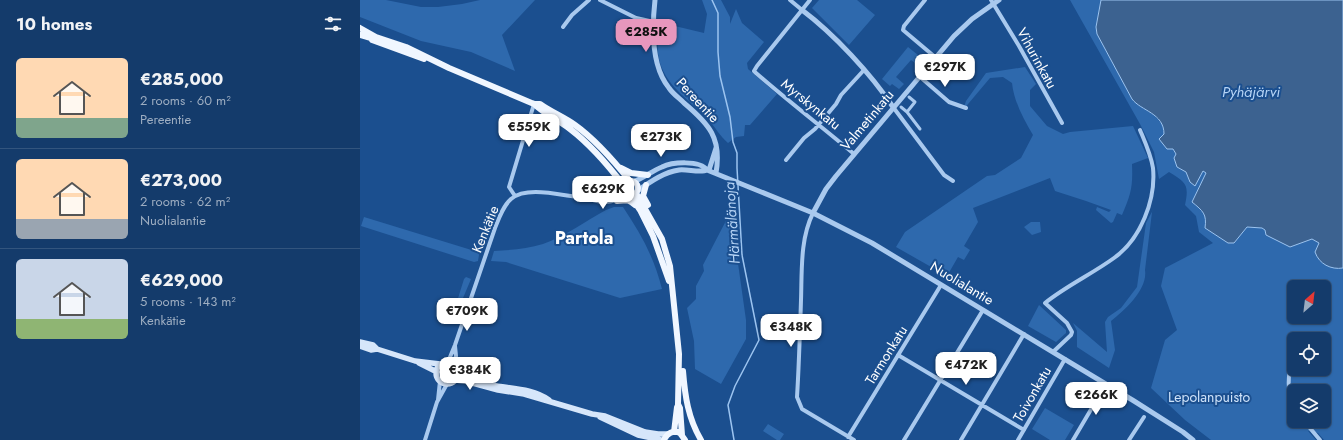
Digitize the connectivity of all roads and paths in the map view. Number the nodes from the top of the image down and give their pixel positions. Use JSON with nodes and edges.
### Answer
{"nodes":[{"id":1,"x":589,"y":0,"type":"edge"},
{"id":2,"x":600,"y":0,"type":"edge"},
{"id":3,"x":656,"y":0,"type":"edge"},
{"id":4,"x":790,"y":0,"type":"edge"},
{"id":5,"x":810,"y":0,"type":"edge"},
{"id":6,"x":925,"y":0,"type":"edge"},
{"id":7,"x":999,"y":0,"type":"edge"},
{"id":8,"x":992,"y":2,"type":"edge"},
{"id":9,"x":802,"y":10,"type":"junction"},
{"id":10,"x":654,"y":22,"type":"junction"},
{"id":11,"x":562,"y":27,"type":"dead end"},
{"id":12,"x":360,"y":28,"type":"edge"},
{"id":13,"x":360,"y":35,"type":"edge"},
{"id":14,"x":374,"y":37,"type":"junction"},
{"id":15,"x":935,"y":57,"type":"junction"},
{"id":16,"x":864,"y":70,"type":"junction"},
{"id":17,"x":919,"y":76,"type":"junction"},
{"id":18,"x":909,"y":97,"type":"dead end"},
{"id":19,"x":534,"y":104,"type":"junction"},
{"id":20,"x":893,"y":107,"type":"junction"},
{"id":21,"x":901,"y":107,"type":"dead end"},
{"id":22,"x":966,"y":108,"type":"dead end"},
{"id":23,"x":907,"y":112,"type":"junction"},
{"id":24,"x":1062,"y":123,"type":"dead end"},
{"id":25,"x":819,"y":124,"type":"junction"},
{"id":26,"x":920,"y":129,"type":"dead end"},
{"id":27,"x":1140,"y":130,"type":"dead end"},
{"id":28,"x":716,"y":147,"type":"junction"},
{"id":29,"x":854,"y":154,"type":"junction"},
{"id":30,"x":786,"y":160,"type":"dead end"},
{"id":31,"x":619,"y":168,"type":"junction"},
{"id":32,"x":708,"y":170,"type":"junction"},
{"id":33,"x":716,"y":173,"type":"junction"},
{"id":34,"x":648,"y":175,"type":"junction"},
{"id":35,"x":632,"y":181,"type":"junction"},
{"id":36,"x":953,"y":181,"type":"dead end"},
{"id":37,"x":646,"y":185,"type":"junction"},
{"id":38,"x":622,"y":188,"type":"junction"},
{"id":39,"x":633,"y":193,"type":"junction"},
{"id":40,"x":515,"y":196,"type":"junction"},
{"id":41,"x":589,"y":198,"type":"junction"},
{"id":42,"x":617,"y":201,"type":"junction"},
{"id":43,"x":636,"y":205,"type":"junction"},
{"id":44,"x":813,"y":213,"type":"junction"},
{"id":45,"x":650,"y":216,"type":"junction"},
{"id":46,"x":941,"y":285,"type":"junction"},
{"id":47,"x":672,"y":288,"type":"junction"},
{"id":48,"x":983,"y":310,"type":"junction"},
{"id":49,"x":1024,"y":334,"type":"junction"},
{"id":50,"x":360,"y":342,"type":"edge"},
{"id":51,"x":360,"y":346,"type":"edge"},
{"id":52,"x":377,"y":349,"type":"junction"},
{"id":53,"x":1053,"y":352,"type":"junction"},
{"id":54,"x":898,"y":355,"type":"junction"},
{"id":55,"x":1065,"y":359,"type":"junction"},
{"id":56,"x":415,"y":361,"type":"junction"},
{"id":57,"x":679,"y":362,"type":"junction"},
{"id":58,"x":451,"y":363,"type":"junction"},
{"id":59,"x":440,"y":364,"type":"junction"},
{"id":60,"x":436,"y":372,"type":"junction"},
{"id":61,"x":458,"y":373,"type":"junction"},
{"id":62,"x":455,"y":380,"type":"junction"},
{"id":63,"x":440,"y":381,"type":"junction"},
{"id":64,"x":941,"y":381,"type":"junction"},
{"id":65,"x":447,"y":384,"type":"junction"},
{"id":66,"x":1106,"y":384,"type":"junction"},
{"id":67,"x":550,"y":401,"type":"junction"},
{"id":68,"x":437,"y":402,"type":"junction"},
{"id":69,"x":678,"y":404,"type":"junction"},
{"id":70,"x":982,"y":404,"type":"junction"},
{"id":71,"x":598,"y":416,"type":"junction"},
{"id":72,"x":1144,"y":417,"type":"dead end"},
{"id":73,"x":1310,"y":428,"type":"edge"},
{"id":74,"x":1024,"y":430,"type":"junction"},
{"id":75,"x":671,"y":433,"type":"junction"},
{"id":76,"x":848,"y":437,"type":"junction"},
{"id":77,"x":683,"y":438,"type":"edge"},
{"id":78,"x":1186,"y":438,"type":"edge"},
{"id":79,"x":425,"y":440,"type":"edge"},
{"id":80,"x":661,"y":440,"type":"edge"},
{"id":81,"x":664,"y":440,"type":"edge"},
{"id":82,"x":701,"y":440,"type":"edge"},
{"id":83,"x":854,"y":440,"type":"edge"},
{"id":84,"x":904,"y":440,"type":"edge"},
{"id":85,"x":961,"y":440,"type":"edge"},
{"id":86,"x":1018,"y":440,"type":"edge"},
{"id":87,"x":1073,"y":440,"type":"edge"},
{"id":88,"x":1130,"y":440,"type":"edge"},
{"id":89,"x":1193,"y":440,"type":"edge"},
{"id":90,"x":1320,"y":440,"type":"edge"}],
"edges":[{"from":1,"to":11,"type":"street"},
{"from":2,"to":10,"type":"street"},
{"from":3,"to":10,"type":"street","name":"Pereentie"},
{"from":4,"to":9,"type":"street"},
{"from":5,"to":9,"type":"street"},
{"from":6,"to":15,"type":"street"},
{"from":7,"to":8,"type":"street","name":"Valmetinkatu"},
{"from":8,"to":15,"type":"street","name":"Valmetinkatu"},
{"from":8,"to":24,"type":"street","name":"Vihurinkatu"},
{"from":9,"to":16,"type":"street"},
{"from":9,"to":25,"type":"street","name":"Myrskynkatu"},
{"from":10,"to":28,"type":"street","name":"Pereentie"},
{"from":12,"to":14,"type":"main road"},
{"from":13,"to":14,"type":"main road"},
{"from":14,"to":19,"type":"main road"},
{"from":15,"to":17,"type":"street","name":"Valmetinkatu"},
{"from":16,"to":20,"type":"street"},
{"from":16,"to":25,"type":"street"},
{"from":17,"to":20,"type":"street","name":"Valmetinkatu"},
{"from":17,"to":22,"type":"street"},
{"from":18,"to":23,"type":"street"},
{"from":19,"to":31,"type":"main road"},
{"from":19,"to":38,"type":"main road"},
{"from":19,"to":40,"type":"street"},
{"from":20,"to":29,"type":"street","name":"Valmetinkatu"},
{"from":20,"to":36,"type":"street"},
{"from":21,"to":23,"type":"street"},
{"from":23,"to":26,"type":"street"},
{"from":25,"to":29,"type":"street","name":"Myrskynkatu"},
{"from":25,"to":30,"type":"street"},
{"from":27,"to":53,"type":"street"},
{"from":28,"to":32,"type":"street"},
{"from":28,"to":33,"type":"street","name":"Pereentie"},
{"from":29,"to":44,"type":"street","name":"Valmetinkatu"},
{"from":31,"to":34,"type":"main road"},
{"from":31,"to":35,"type":"main road"},
{"from":32,"to":33,"type":"street","name":"Nuolialantie"},
{"from":32,"to":34,"type":"street","name":"Nuolialantie"},
{"from":32,"to":37,"type":"street","name":"Nuolialantie"},
{"from":33,"to":44,"type":"street","name":"Nuolialantie"},
{"from":34,"to":35,"type":"street","name":"Nuolialantie"},
{"from":35,"to":38,"type":"main road"},
{"from":35,"to":39,"type":"main road"},
{"from":37,"to":39,"type":"street","name":"Nuolialantie"},
{"from":37,"to":45,"type":"main road"},
{"from":38,"to":39,"type":"main road"},
{"from":38,"to":41,"type":"street","name":"Kenkätie"},
{"from":39,"to":42,"type":"street"},
{"from":39,"to":43,"type":"main road"},
{"from":39,"to":45,"type":"main road"},
{"from":40,"to":41,"type":"street","name":"Kenkätie"},
{"from":40,"to":58,"type":"street","name":"Kenkätie"},
{"from":41,"to":42,"type":"street","name":"Kenkätie"},
{"from":42,"to":43,"type":"main road"},
{"from":43,"to":47,"type":"main road"},
{"from":44,"to":46,"type":"street","name":"Nuolialantie"},
{"from":44,"to":76,"type":"street"},
{"from":45,"to":47,"type":"main road"},
{"from":46,"to":48,"type":"street","name":"Nuolialantie"},
{"from":46,"to":54,"type":"street","name":"Tarmonkatu"},
{"from":47,"to":57,"type":"main road"},
{"from":48,"to":49,"type":"street","name":"Nuolialantie"},
{"from":48,"to":64,"type":"street"},
{"from":49,"to":53,"type":"street","name":"Nuolialantie"},
{"from":49,"to":70,"type":"street"},
{"from":50,"to":52,"type":"main road"},
{"from":51,"to":52,"type":"main road"},
{"from":52,"to":56,"type":"main road"},
{"from":53,"to":55,"type":"street","name":"Nuolialantie"},
{"from":54,"to":64,"type":"street"},
{"from":54,"to":76,"type":"street","name":"Tarmonkatu"},
{"from":55,"to":66,"type":"street","name":"Nuolialantie"},
{"from":55,"to":74,"type":"street","name":"Toivonkatu"},
{"from":56,"to":59,"type":"main road"},
{"from":56,"to":60,"type":"main road"},
{"from":57,"to":69,"type":"main road"},
{"from":57,"to":82,"type":"main road"},
{"from":58,"to":59,"type":"main road"},
{"from":58,"to":61,"type":"main road"},
{"from":59,"to":60,"type":"main road"},
{"from":60,"to":63,"type":"main road"},
{"from":61,"to":62,"type":"main road"},
{"from":61,"to":67,"type":"main road"},
{"from":62,"to":65,"type":"main road"},
{"from":62,"to":67,"type":"main road"},
{"from":63,"to":65,"type":"main road"},
{"from":63,"to":68,"type":"street"},
{"from":64,"to":70,"type":"street"},
{"from":64,"to":84,"type":"street"},
{"from":65,"to":68,"type":"street"},
{"from":66,"to":78,"type":"street","name":"Nuolialantie"},
{"from":66,"to":87,"type":"street"},
{"from":67,"to":71,"type":"main road"},
{"from":68,"to":79,"type":"street"},
{"from":69,"to":75,"type":"main road"},
{"from":69,"to":77,"type":"main road"},
{"from":70,"to":74,"type":"street"},
{"from":70,"to":85,"type":"street"},
{"from":71,"to":75,"type":"main road"},
{"from":71,"to":80,"type":"main road"},
{"from":72,"to":88,"type":"street"},
{"from":73,"to":90,"type":"street"},
{"from":74,"to":86,"type":"street","name":"Toivonkatu"},
{"from":75,"to":77,"type":"main road"},
{"from":75,"to":81,"type":"main road"},
{"from":76,"to":83,"type":"street"},
{"from":78,"to":89,"type":"street","name":"Nuolialantie"}]}
